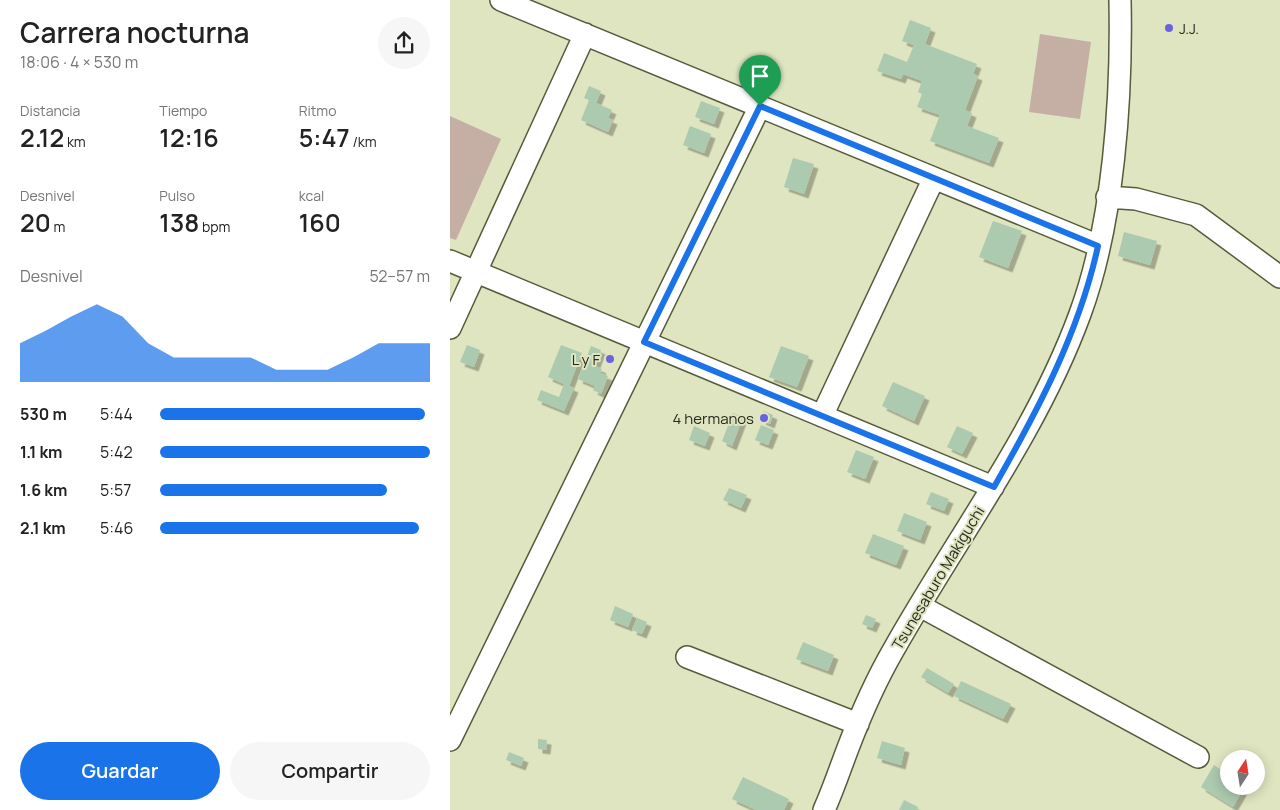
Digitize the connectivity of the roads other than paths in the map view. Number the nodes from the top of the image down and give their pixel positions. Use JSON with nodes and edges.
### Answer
{"nodes":[{"id":1,"x":501,"y":0,"type":"edge"},
{"id":2,"x":1120,"y":0,"type":"edge"},
{"id":3,"x":584,"y":34,"type":"junction"},
{"id":4,"x":760,"y":106,"type":"junction"},
{"id":5,"x":934,"y":178,"type":"junction"},
{"id":6,"x":1107,"y":197,"type":"junction"},
{"id":7,"x":1098,"y":246,"type":"junction"},
{"id":8,"x":450,"y":261,"type":"edge"},
{"id":9,"x":476,"y":271,"type":"junction"},
{"id":10,"x":1280,"y":278,"type":"edge"},
{"id":11,"x":450,"y":328,"type":"edge"},
{"id":12,"x":644,"y":342,"type":"junction"},
{"id":13,"x":822,"y":416,"type":"junction"},
{"id":14,"x":994,"y":487,"type":"junction"},
{"id":15,"x":920,"y":606,"type":"junction"},
{"id":16,"x":687,"y":657,"type":"dead end"},
{"id":17,"x":858,"y":724,"type":"junction"},
{"id":18,"x":450,"y":740,"type":"edge"},
{"id":19,"x":1198,"y":757,"type":"dead end"},
{"id":20,"x":829,"y":808,"type":"edge"}],
"edges":[{"from":1,"to":3,"type":"street"},
{"from":2,"to":6,"type":"street","name":"Tsunesaburo Makiguchi"},
{"from":3,"to":4,"type":"street"},
{"from":3,"to":9,"type":"street"},
{"from":4,"to":5,"type":"street"},
{"from":4,"to":12,"type":"street"},
{"from":5,"to":7,"type":"street"},
{"from":5,"to":13,"type":"street"},
{"from":6,"to":7,"type":"street","name":"Tsunesaburo Makiguchi"},
{"from":6,"to":10,"type":"street"},
{"from":7,"to":14,"type":"street","name":"Tsunesaburo Makiguchi"},
{"from":8,"to":9,"type":"street"},
{"from":9,"to":11,"type":"street"},
{"from":9,"to":12,"type":"street"},
{"from":12,"to":13,"type":"street"},
{"from":12,"to":18,"type":"street"},
{"from":13,"to":14,"type":"street"},
{"from":14,"to":15,"type":"street","name":"Tsunesaburo Makiguchi"},
{"from":15,"to":17,"type":"street","name":"Tsunesaburo Makiguchi"},
{"from":15,"to":19,"type":"street"},
{"from":16,"to":17,"type":"street"},
{"from":17,"to":20,"type":"street","name":"Tsunesaburo Makiguchi"}]}
